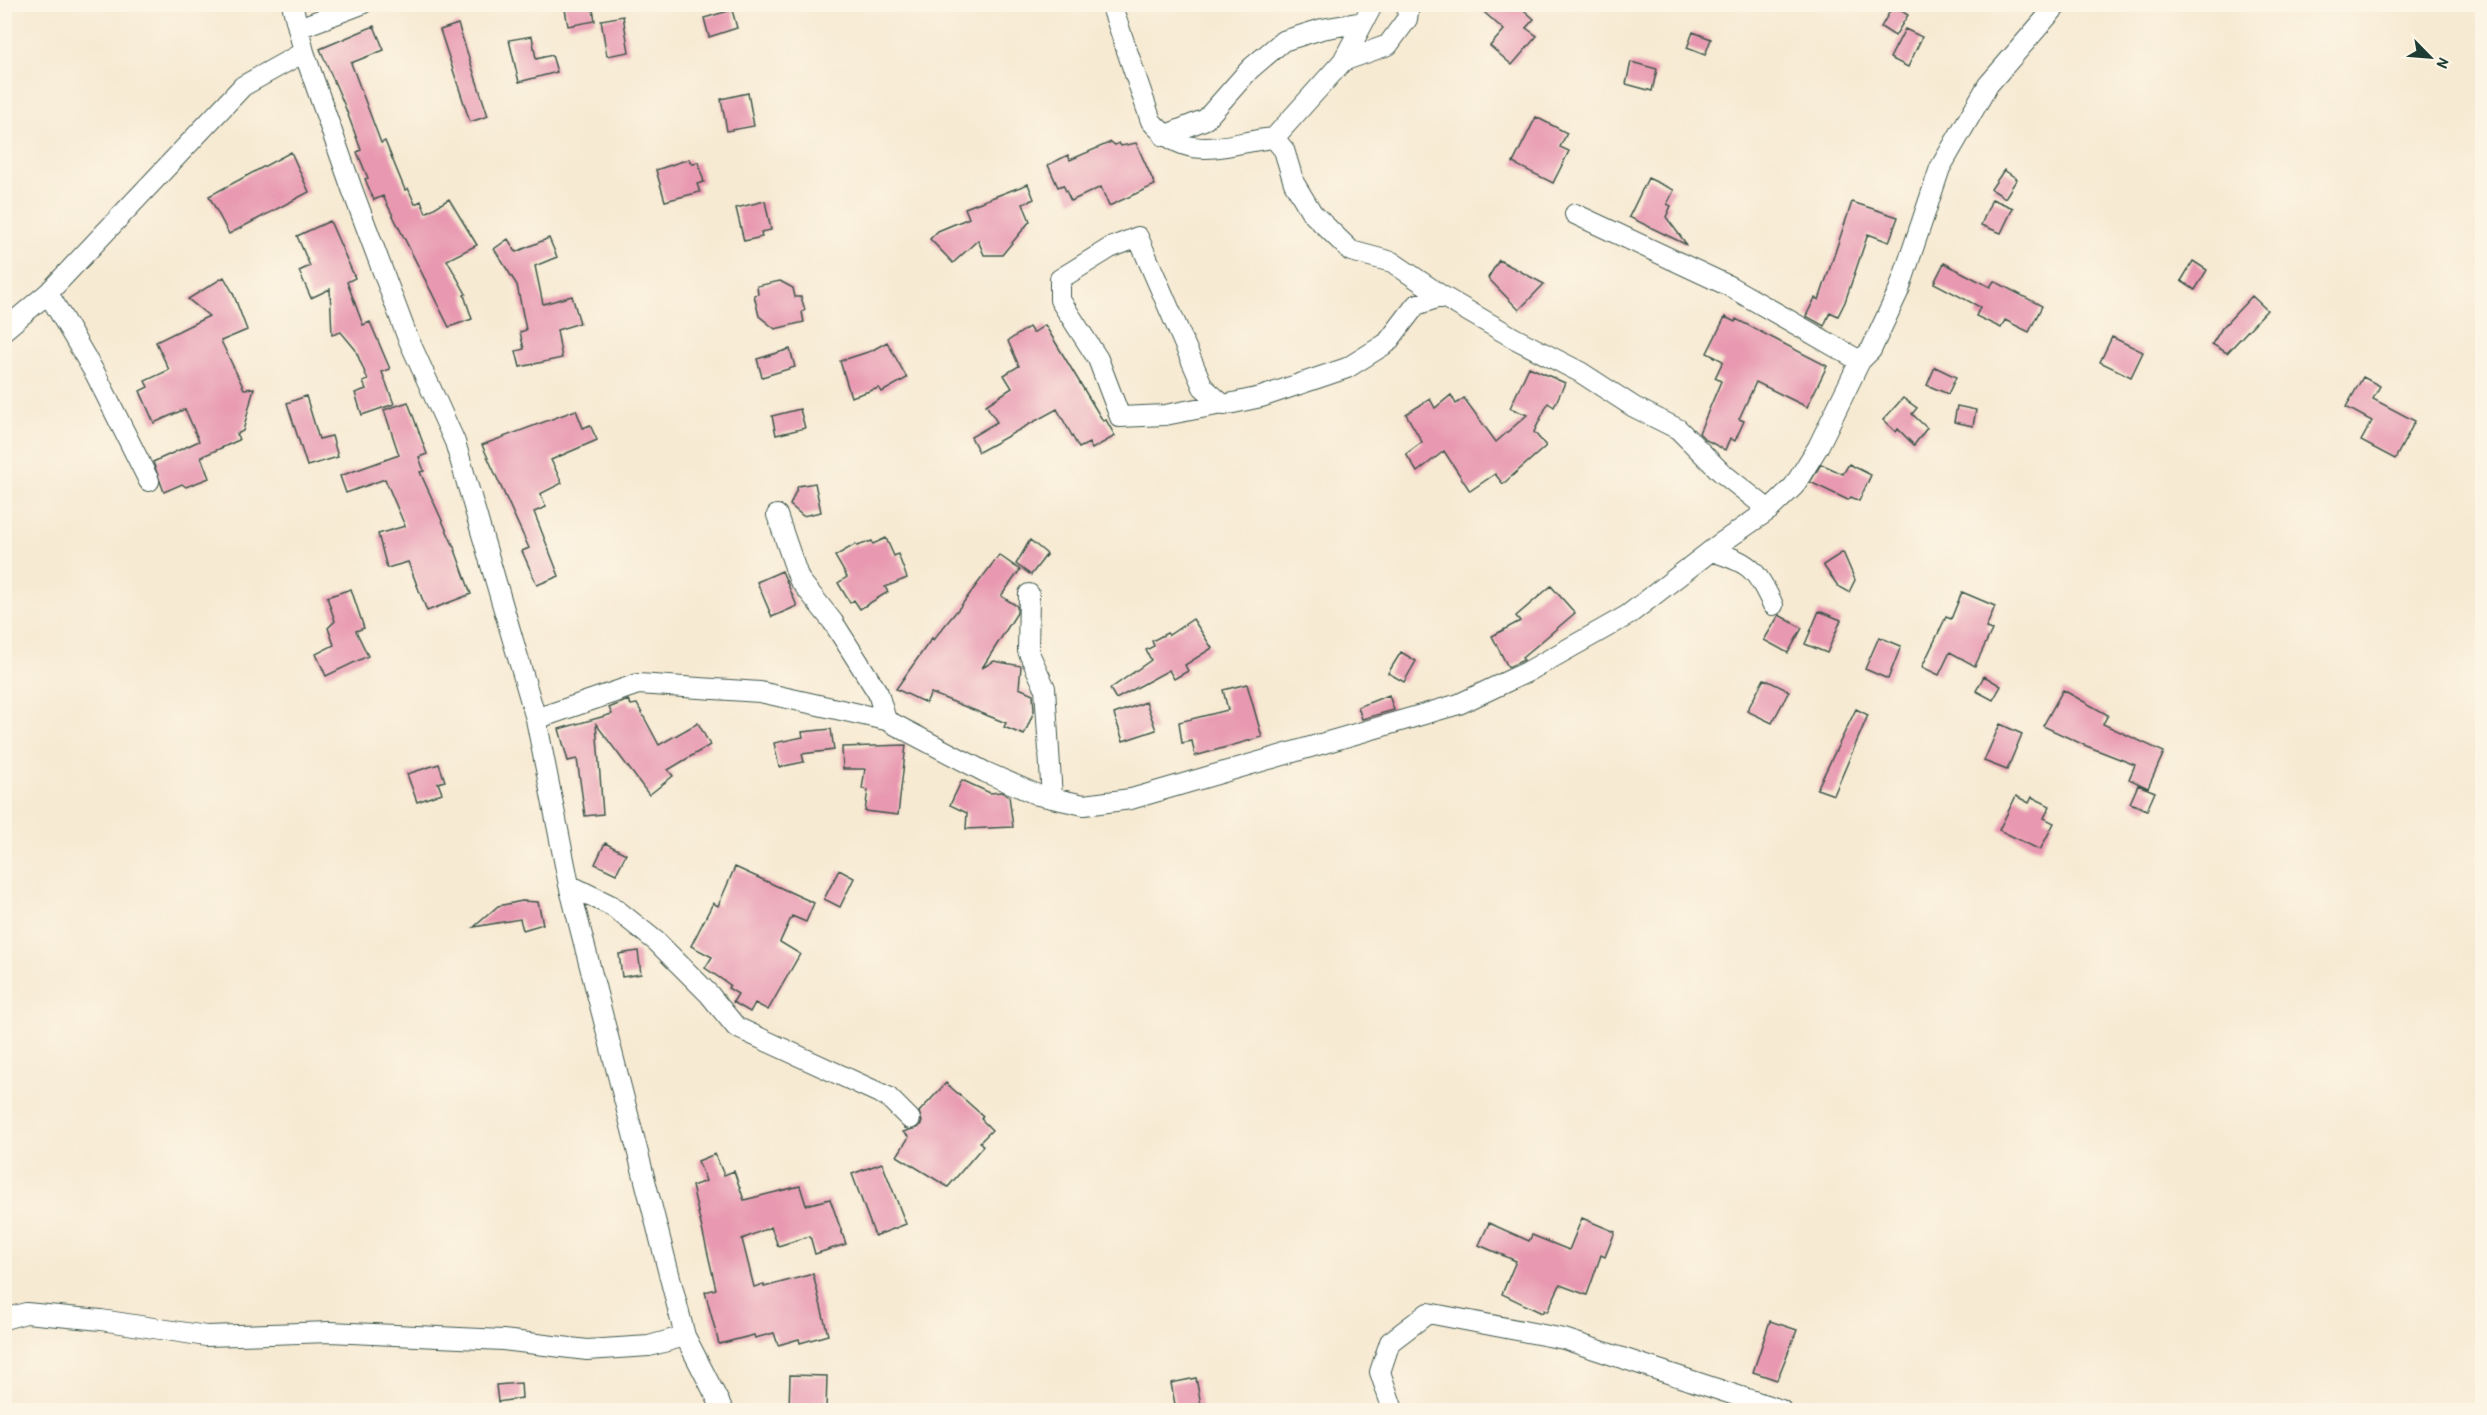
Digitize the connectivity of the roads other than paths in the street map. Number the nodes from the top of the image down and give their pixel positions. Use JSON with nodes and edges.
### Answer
{"nodes":[{"id":1,"x":292,"y":4,"type":"edge"},
{"id":2,"x":362,"y":4,"type":"edge"},
{"id":3,"x":1111,"y":4,"type":"edge"},
{"id":4,"x":1373,"y":4,"type":"edge"},
{"id":5,"x":1409,"y":4,"type":"edge"},
{"id":6,"x":2058,"y":4,"type":"edge"},
{"id":7,"x":1363,"y":22,"type":"junction"},
{"id":8,"x":299,"y":28,"type":"junction"},
{"id":9,"x":304,"y":52,"type":"junction"},
{"id":10,"x":1343,"y":61,"type":"junction"},
{"id":11,"x":1164,"y":136,"type":"junction"},
{"id":12,"x":1274,"y":138,"type":"junction"},
{"id":13,"x":1575,"y":214,"type":"dead end"},
{"id":14,"x":48,"y":293,"type":"junction"},
{"id":15,"x":1442,"y":296,"type":"junction"},
{"id":16,"x":4,"y":330,"type":"edge"},
{"id":17,"x":1860,"y":361,"type":"junction"},
{"id":18,"x":1222,"y":404,"type":"junction"},
{"id":19,"x":149,"y":481,"type":"dead end"},
{"id":20,"x":1769,"y":510,"type":"junction"},
{"id":21,"x":777,"y":515,"type":"dead end"},
{"id":22,"x":1711,"y":551,"type":"junction"},
{"id":23,"x":1029,"y":594,"type":"dead end"},
{"id":24,"x":1773,"y":605,"type":"dead end"},
{"id":25,"x":536,"y":719,"type":"junction"},
{"id":26,"x":886,"y":720,"type":"junction"},
{"id":27,"x":1052,"y":798,"type":"junction"},
{"id":28,"x":569,"y":885,"type":"junction"},
{"id":29,"x":910,"y":1119,"type":"dead end"},
{"id":30,"x":4,"y":1319,"type":"edge"},
{"id":31,"x":685,"y":1336,"type":"junction"},
{"id":32,"x":723,"y":1410,"type":"edge"},
{"id":33,"x":1393,"y":1410,"type":"edge"},
{"id":34,"x":1781,"y":1410,"type":"edge"}],
"edges":[{"from":1,"to":8,"type":"street"},
{"from":2,"to":8,"type":"street"},
{"from":3,"to":11,"type":"street"},
{"from":4,"to":7,"type":"street"},
{"from":5,"to":10,"type":"street"},
{"from":6,"to":17,"type":"street"},
{"from":7,"to":10,"type":"street"},
{"from":7,"to":11,"type":"street"},
{"from":8,"to":9,"type":"street"},
{"from":9,"to":14,"type":"street"},
{"from":9,"to":25,"type":"street"},
{"from":10,"to":12,"type":"street"},
{"from":11,"to":12,"type":"street"},
{"from":12,"to":15,"type":"street"},
{"from":13,"to":17,"type":"street"},
{"from":14,"to":16,"type":"street"},
{"from":14,"to":19,"type":"street"},
{"from":15,"to":18,"type":"street"},
{"from":15,"to":20,"type":"street"},
{"from":17,"to":20,"type":"street"},
{"from":18,"to":18,"type":"street"},
{"from":20,"to":22,"type":"street"},
{"from":21,"to":26,"type":"street"},
{"from":22,"to":24,"type":"street"},
{"from":22,"to":27,"type":"street"},
{"from":23,"to":27,"type":"street"},
{"from":25,"to":26,"type":"street"},
{"from":25,"to":28,"type":"street"},
{"from":26,"to":27,"type":"street"},
{"from":28,"to":29,"type":"street"},
{"from":28,"to":31,"type":"street"},
{"from":30,"to":31,"type":"street"},
{"from":31,"to":32,"type":"street"},
{"from":33,"to":34,"type":"street"}]}
